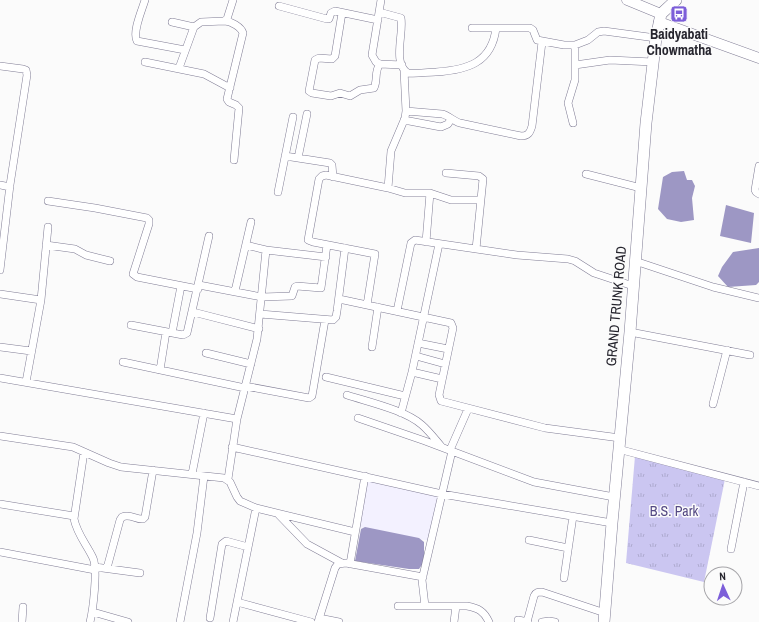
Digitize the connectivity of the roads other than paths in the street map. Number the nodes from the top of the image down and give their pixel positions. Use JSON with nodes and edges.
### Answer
{"nodes":[{"id":1,"x":145,"y":0,"type":"edge"},
{"id":2,"x":232,"y":0,"type":"edge"},
{"id":3,"x":380,"y":0,"type":"edge"},
{"id":4,"x":627,"y":0,"type":"edge"},
{"id":5,"x":676,"y":0,"type":"edge"},
{"id":6,"x":278,"y":6,"type":"dead end"},
{"id":7,"x":342,"y":13,"type":"junction"},
{"id":8,"x":378,"y":16,"type":"junction"},
{"id":9,"x":660,"y":18,"type":"junction"},
{"id":10,"x":224,"y":21,"type":"junction"},
{"id":11,"x":172,"y":22,"type":"dead end"},
{"id":12,"x":194,"y":27,"type":"junction"},
{"id":13,"x":472,"y":28,"type":"dead end"},
{"id":14,"x":496,"y":28,"type":"junction"},
{"id":15,"x":656,"y":38,"type":"junction"},
{"id":16,"x":542,"y":42,"type":"junction"},
{"id":17,"x":575,"y":45,"type":"junction"},
{"id":18,"x":185,"y":50,"type":"junction"},
{"id":19,"x":759,"y":58,"type":"edge"},
{"id":20,"x":145,"y":62,"type":"dead end"},
{"id":21,"x":653,"y":62,"type":"junction"},
{"id":22,"x":380,"y":64,"type":"junction"},
{"id":23,"x":575,"y":65,"type":"junction"},
{"id":24,"x":0,"y":66,"type":"edge"},
{"id":25,"x":403,"y":67,"type":"junction"},
{"id":26,"x":179,"y":68,"type":"junction"},
{"id":27,"x":230,"y":88,"type":"junction"},
{"id":28,"x":406,"y":111,"type":"junction"},
{"id":29,"x":307,"y":114,"type":"dead end"},
{"id":30,"x":442,"y":114,"type":"junction"},
{"id":31,"x":293,"y":117,"type":"dead end"},
{"id":32,"x":451,"y":119,"type":"junction"},
{"id":33,"x":404,"y":120,"type":"junction"},
{"id":34,"x":573,"y":123,"type":"dead end"},
{"id":35,"x":438,"y":126,"type":"junction"},
{"id":36,"x":285,"y":156,"type":"junction"},
{"id":37,"x":298,"y":158,"type":"junction"},
{"id":38,"x":234,"y":160,"type":"dead end"},
{"id":39,"x":759,"y":166,"type":"edge"},
{"id":40,"x":446,"y":173,"type":"dead end"},
{"id":41,"x":586,"y":174,"type":"dead end"},
{"id":42,"x":333,"y":177,"type":"junction"},
{"id":43,"x":0,"y":184,"type":"edge"},
{"id":44,"x":10,"y":187,"type":"junction"},
{"id":45,"x":388,"y":188,"type":"junction"},
{"id":46,"x":641,"y":188,"type":"junction"},
{"id":47,"x":278,"y":192,"type":"dead end"},
{"id":48,"x":430,"y":193,"type":"junction"},
{"id":49,"x":759,"y":194,"type":"edge"},
{"id":50,"x":480,"y":200,"type":"junction"},
{"id":51,"x":48,"y":201,"type":"dead end"},
{"id":52,"x":251,"y":222,"type":"dead end"},
{"id":53,"x":48,"y":228,"type":"dead end"},
{"id":54,"x":209,"y":236,"type":"dead end"},
{"id":55,"x":2,"y":239,"type":"edge"},
{"id":56,"x":426,"y":242,"type":"junction"},
{"id":57,"x":439,"y":244,"type":"junction"},
{"id":58,"x":46,"y":245,"type":"junction"},
{"id":59,"x":246,"y":245,"type":"junction"},
{"id":60,"x":327,"y":245,"type":"junction"},
{"id":61,"x":345,"y":248,"type":"junction"},
{"id":62,"x":476,"y":249,"type":"junction"},
{"id":63,"x":266,"y":250,"type":"junction"},
{"id":64,"x":326,"y":257,"type":"junction"},
{"id":65,"x":110,"y":261,"type":"dead end"},
{"id":66,"x":635,"y":261,"type":"junction"},
{"id":67,"x":0,"y":270,"type":"edge"},
{"id":68,"x":181,"y":286,"type":"junction"},
{"id":69,"x":633,"y":286,"type":"junction"},
{"id":70,"x":198,"y":287,"type":"junction"},
{"id":71,"x":235,"y":292,"type":"junction"},
{"id":72,"x":0,"y":294,"type":"edge"},
{"id":73,"x":262,"y":297,"type":"junction"},
{"id":74,"x":759,"y":298,"type":"edge"},
{"id":75,"x":339,"y":299,"type":"junction"},
{"id":76,"x":41,"y":300,"type":"junction"},
{"id":77,"x":367,"y":305,"type":"junction"},
{"id":78,"x":378,"y":307,"type":"junction"},
{"id":79,"x":397,"y":311,"type":"junction"},
{"id":80,"x":193,"y":312,"type":"junction"},
{"id":81,"x":260,"y":314,"type":"junction"},
{"id":82,"x":423,"y":316,"type":"junction"},
{"id":83,"x":325,"y":320,"type":"junction"},
{"id":84,"x":131,"y":325,"type":"dead end"},
{"id":85,"x":259,"y":329,"type":"junction"},
{"id":86,"x":169,"y":332,"type":"junction"},
{"id":87,"x":630,"y":332,"type":"junction"},
{"id":88,"x":418,"y":343,"type":"junction"},
{"id":89,"x":372,"y":346,"type":"dead end"},
{"id":90,"x":0,"y":347,"type":"edge"},
{"id":91,"x":448,"y":349,"type":"junction"},
{"id":92,"x":727,"y":350,"type":"junction"},
{"id":93,"x":31,"y":351,"type":"junction"},
{"id":94,"x":206,"y":353,"type":"dead end"},
{"id":95,"x":750,"y":355,"type":"dead end"},
{"id":96,"x":416,"y":356,"type":"junction"},
{"id":97,"x":123,"y":362,"type":"dead end"},
{"id":98,"x":251,"y":364,"type":"junction"},
{"id":99,"x":445,"y":364,"type":"junction"},
{"id":100,"x":160,"y":370,"type":"junction"},
{"id":101,"x":412,"y":372,"type":"junction"},
{"id":102,"x":326,"y":377,"type":"dead end"},
{"id":103,"x":0,"y":378,"type":"edge"},
{"id":104,"x":442,"y":379,"type":"junction"},
{"id":105,"x":26,"y":382,"type":"junction"},
{"id":106,"x":245,"y":387,"type":"junction"},
{"id":107,"x":347,"y":394,"type":"dead end"},
{"id":108,"x":405,"y":396,"type":"junction"},
{"id":109,"x":713,"y":404,"type":"dead end"},
{"id":110,"x":468,"y":409,"type":"junction"},
{"id":111,"x":204,"y":413,"type":"junction"},
{"id":112,"x":401,"y":413,"type":"junction"},
{"id":113,"x":358,"y":418,"type":"dead end"},
{"id":114,"x":237,"y":419,"type":"junction"},
{"id":115,"x":0,"y":436,"type":"edge"},
{"id":116,"x":619,"y":443,"type":"junction"},
{"id":117,"x":232,"y":447,"type":"junction"},
{"id":118,"x":442,"y":447,"type":"junction"},
{"id":119,"x":451,"y":450,"type":"junction"},
{"id":120,"x":84,"y":452,"type":"junction"},
{"id":121,"x":153,"y":470,"type":"junction"},
{"id":122,"x":192,"y":474,"type":"junction"},
{"id":123,"x":204,"y":476,"type":"junction"},
{"id":124,"x":365,"y":476,"type":"junction"},
{"id":125,"x":228,"y":479,"type":"junction"},
{"id":126,"x":744,"y":482,"type":"junction"},
{"id":127,"x":759,"y":486,"type":"edge"},
{"id":128,"x":442,"y":494,"type":"junction"},
{"id":129,"x":614,"y":497,"type":"junction"},
{"id":130,"x":0,"y":504,"type":"edge"},
{"id":131,"x":256,"y":508,"type":"junction"},
{"id":132,"x":279,"y":515,"type":"junction"},
{"id":133,"x":74,"y":516,"type":"junction"},
{"id":134,"x":573,"y":516,"type":"junction"},
{"id":135,"x":612,"y":523,"type":"junction"},
{"id":136,"x":355,"y":532,"type":"junction"},
{"id":137,"x":529,"y":540,"type":"dead end"},
{"id":138,"x":248,"y":547,"type":"junction"},
{"id":139,"x":568,"y":548,"type":"junction"},
{"id":140,"x":731,"y":549,"type":"dead end"},
{"id":141,"x":0,"y":552,"type":"edge"},
{"id":142,"x":342,"y":563,"type":"junction"},
{"id":143,"x":350,"y":564,"type":"junction"},
{"id":144,"x":107,"y":568,"type":"junction"},
{"id":145,"x":95,"y":569,"type":"junction"},
{"id":146,"x":140,"y":573,"type":"dead end"},
{"id":147,"x":423,"y":577,"type":"junction"},
{"id":148,"x":564,"y":578,"type":"dead end"},
{"id":149,"x":237,"y":602,"type":"junction"},
{"id":150,"x":398,"y":606,"type":"dead end"},
{"id":151,"x":425,"y":606,"type":"junction"},
{"id":152,"x":456,"y":606,"type":"junction"},
{"id":153,"x":23,"y":607,"type":"dead end"},
{"id":154,"x":92,"y":612,"type":"junction"},
{"id":155,"x":604,"y":617,"type":"edge"},
{"id":156,"x":210,"y":618,"type":"dead end"},
{"id":157,"x":318,"y":620,"type":"edge"},
{"id":158,"x":518,"y":620,"type":"dead end"},
{"id":159,"x":22,"y":622,"type":"edge"},
{"id":160,"x":90,"y":622,"type":"edge"},
{"id":161,"x":128,"y":622,"type":"edge"},
{"id":162,"x":180,"y":622,"type":"edge"},
{"id":163,"x":233,"y":622,"type":"edge"},
{"id":164,"x":311,"y":622,"type":"edge"},
{"id":165,"x":339,"y":622,"type":"edge"},
{"id":166,"x":454,"y":622,"type":"edge"},
{"id":167,"x":489,"y":622,"type":"edge"},
{"id":168,"x":528,"y":622,"type":"edge"},
{"id":169,"x":542,"y":622,"type":"edge"},
{"id":170,"x":555,"y":622,"type":"edge"}],
"edges":[{"from":1,"to":18,"type":"street"},
{"from":2,"to":10,"type":"street"},
{"from":3,"to":8,"type":"street"},
{"from":4,"to":9,"type":"street"},
{"from":5,"to":9,"type":"main road"},
{"from":6,"to":7,"type":"street"},
{"from":7,"to":8,"type":"street"},
{"from":7,"to":22,"type":"street"},
{"from":8,"to":22,"type":"street"},
{"from":8,"to":25,"type":"street"},
{"from":9,"to":15,"type":"main road","name":"GRAND TRUNK ROAD"},
{"from":9,"to":19,"type":"street"},
{"from":10,"to":12,"type":"street"},
{"from":10,"to":27,"type":"street"},
{"from":11,"to":12,"type":"street"},
{"from":12,"to":18,"type":"street"},
{"from":13,"to":14,"type":"street"},
{"from":14,"to":16,"type":"street"},
{"from":14,"to":25,"type":"street"},
{"from":15,"to":17,"type":"street"},
{"from":15,"to":21,"type":"main road","name":"GRAND TRUNK ROAD"},
{"from":16,"to":17,"type":"street"},
{"from":16,"to":32,"type":"street"},
{"from":17,"to":23,"type":"street"},
{"from":18,"to":26,"type":"street"},
{"from":20,"to":26,"type":"street"},
{"from":21,"to":23,"type":"street"},
{"from":21,"to":46,"type":"main road","name":"GRAND TRUNK ROAD"},
{"from":22,"to":25,"type":"street"},
{"from":23,"to":34,"type":"street"},
{"from":24,"to":44,"type":"street"},
{"from":25,"to":28,"type":"street"},
{"from":26,"to":27,"type":"street"},
{"from":27,"to":38,"type":"street"},
{"from":28,"to":30,"type":"street"},
{"from":28,"to":33,"type":"street"},
{"from":29,"to":37,"type":"street"},
{"from":30,"to":32,"type":"street"},
{"from":30,"to":35,"type":"street"},
{"from":31,"to":36,"type":"street"},
{"from":32,"to":35,"type":"street"},
{"from":33,"to":35,"type":"street"},
{"from":33,"to":45,"type":"street"},
{"from":36,"to":37,"type":"street"},
{"from":36,"to":47,"type":"street"},
{"from":37,"to":42,"type":"street"},
{"from":39,"to":49,"type":"street"},
{"from":40,"to":50,"type":"street"},
{"from":41,"to":46,"type":"street"},
{"from":42,"to":45,"type":"street"},
{"from":42,"to":60,"type":"street"},
{"from":43,"to":44,"type":"street"},
{"from":44,"to":55,"type":"street"},
{"from":45,"to":48,"type":"street"},
{"from":46,"to":66,"type":"main road","name":"GRAND TRUNK ROAD"},
{"from":48,"to":50,"type":"street"},
{"from":48,"to":56,"type":"street"},
{"from":50,"to":62,"type":"street"},
{"from":51,"to":68,"type":"street"},
{"from":52,"to":59,"type":"street"},
{"from":53,"to":58,"type":"street"},
{"from":54,"to":70,"type":"street"},
{"from":55,"to":67,"type":"street"},
{"from":56,"to":57,"type":"street"},
{"from":56,"to":79,"type":"street"},
{"from":57,"to":62,"type":"street"},
{"from":57,"to":82,"type":"street"},
{"from":58,"to":65,"type":"street"},
{"from":58,"to":76,"type":"street"},
{"from":59,"to":63,"type":"street"},
{"from":59,"to":71,"type":"street"},
{"from":60,"to":61,"type":"street"},
{"from":60,"to":64,"type":"street"},
{"from":61,"to":75,"type":"street"},
{"from":61,"to":77,"type":"street"},
{"from":62,"to":69,"type":"street"},
{"from":63,"to":64,"type":"street"},
{"from":63,"to":73,"type":"street"},
{"from":64,"to":73,"type":"street"},
{"from":66,"to":69,"type":"main road","name":"GRAND TRUNK ROAD"},
{"from":66,"to":74,"type":"street"},
{"from":68,"to":70,"type":"street"},
{"from":68,"to":86,"type":"street"},
{"from":69,"to":87,"type":"main road","name":"GRAND TRUNK ROAD"},
{"from":70,"to":71,"type":"street"},
{"from":70,"to":80,"type":"street"},
{"from":71,"to":73,"type":"street"},
{"from":72,"to":76,"type":"street"},
{"from":73,"to":81,"type":"street"},
{"from":75,"to":77,"type":"street"},
{"from":75,"to":83,"type":"street"},
{"from":76,"to":93,"type":"street"},
{"from":77,"to":78,"type":"street"},
{"from":78,"to":79,"type":"street"},
{"from":78,"to":89,"type":"street"},
{"from":79,"to":82,"type":"street"},
{"from":80,"to":85,"type":"street"},
{"from":80,"to":86,"type":"street"},
{"from":81,"to":83,"type":"street"},
{"from":81,"to":85,"type":"street"},
{"from":82,"to":88,"type":"street"},
{"from":82,"to":91,"type":"street"},
{"from":83,"to":106,"type":"street"},
{"from":84,"to":86,"type":"street"},
{"from":85,"to":98,"type":"street"},
{"from":86,"to":100,"type":"street"},
{"from":87,"to":92,"type":"street"},
{"from":87,"to":116,"type":"main road","name":"GRAND TRUNK ROAD"},
{"from":88,"to":91,"type":"street"},
{"from":88,"to":96,"type":"street"},
{"from":90,"to":93,"type":"street"},
{"from":91,"to":99,"type":"street"},
{"from":92,"to":95,"type":"street"},
{"from":92,"to":109,"type":"street"},
{"from":93,"to":105,"type":"street"},
{"from":94,"to":98,"type":"street"},
{"from":96,"to":99,"type":"street"},
{"from":96,"to":101,"type":"street"},
{"from":97,"to":100,"type":"street"},
{"from":98,"to":106,"type":"street"},
{"from":99,"to":104,"type":"street"},
{"from":100,"to":106,"type":"street"},
{"from":101,"to":104,"type":"street"},
{"from":101,"to":108,"type":"street"},
{"from":102,"to":108,"type":"street"},
{"from":103,"to":105,"type":"street"},
{"from":104,"to":110,"type":"street"},
{"from":105,"to":111,"type":"street"},
{"from":106,"to":114,"type":"street"},
{"from":107,"to":112,"type":"street"},
{"from":108,"to":112,"type":"street"},
{"from":110,"to":116,"type":"street"},
{"from":110,"to":119,"type":"street"},
{"from":111,"to":114,"type":"street"},
{"from":111,"to":122,"type":"street"},
{"from":112,"to":118,"type":"street"},
{"from":113,"to":118,"type":"street"},
{"from":114,"to":117,"type":"street"},
{"from":115,"to":120,"type":"street"},
{"from":116,"to":126,"type":"street"},
{"from":116,"to":129,"type":"main road","name":"GRAND TRUNK ROAD"},
{"from":117,"to":124,"type":"street"},
{"from":117,"to":125,"type":"street"},
{"from":118,"to":119,"type":"street"},
{"from":119,"to":128,"type":"street"},
{"from":119,"to":129,"type":"street"},
{"from":120,"to":121,"type":"street"},
{"from":120,"to":133,"type":"street"},
{"from":121,"to":122,"type":"street"},
{"from":121,"to":144,"type":"street"},
{"from":122,"to":123,"type":"street"},
{"from":123,"to":125,"type":"street"},
{"from":123,"to":162,"type":"street"},
{"from":124,"to":128,"type":"street"},
{"from":124,"to":136,"type":"street"},
{"from":125,"to":131,"type":"street"},
{"from":126,"to":127,"type":"street"},
{"from":126,"to":140,"type":"street"},
{"from":128,"to":134,"type":"street"},
{"from":128,"to":147,"type":"street"},
{"from":129,"to":135,"type":"main road","name":"GRAND TRUNK ROAD"},
{"from":130,"to":133,"type":"street"},
{"from":131,"to":132,"type":"street"},
{"from":131,"to":138,"type":"street"},
{"from":132,"to":136,"type":"street"},
{"from":132,"to":142,"type":"street"},
{"from":133,"to":145,"type":"street"},
{"from":134,"to":135,"type":"street"},
{"from":134,"to":139,"type":"street"},
{"from":135,"to":155,"type":"main road","name":"GRAND TRUNK ROAD"},
{"from":136,"to":143,"type":"street"},
{"from":137,"to":139,"type":"street"},
{"from":138,"to":149,"type":"street"},
{"from":138,"to":156,"type":"street"},
{"from":139,"to":148,"type":"street"},
{"from":141,"to":145,"type":"street"},
{"from":142,"to":143,"type":"street"},
{"from":142,"to":157,"type":"street"},
{"from":143,"to":147,"type":"street"},
{"from":144,"to":145,"type":"street"},
{"from":144,"to":146,"type":"street"},
{"from":145,"to":154,"type":"street"},
{"from":147,"to":151,"type":"street"},
{"from":149,"to":163,"type":"street"},
{"from":149,"to":164,"type":"street"},
{"from":150,"to":151,"type":"street"},
{"from":151,"to":152,"type":"street"},
{"from":152,"to":166,"type":"street"},
{"from":152,"to":167,"type":"street"},
{"from":153,"to":159,"type":"street"},
{"from":154,"to":160,"type":"street"},
{"from":154,"to":161,"type":"street"},
{"from":155,"to":168,"type":"street"},
{"from":157,"to":165,"type":"street"},
{"from":158,"to":168,"type":"street"},
{"from":169,"to":170,"type":"street"}]}
